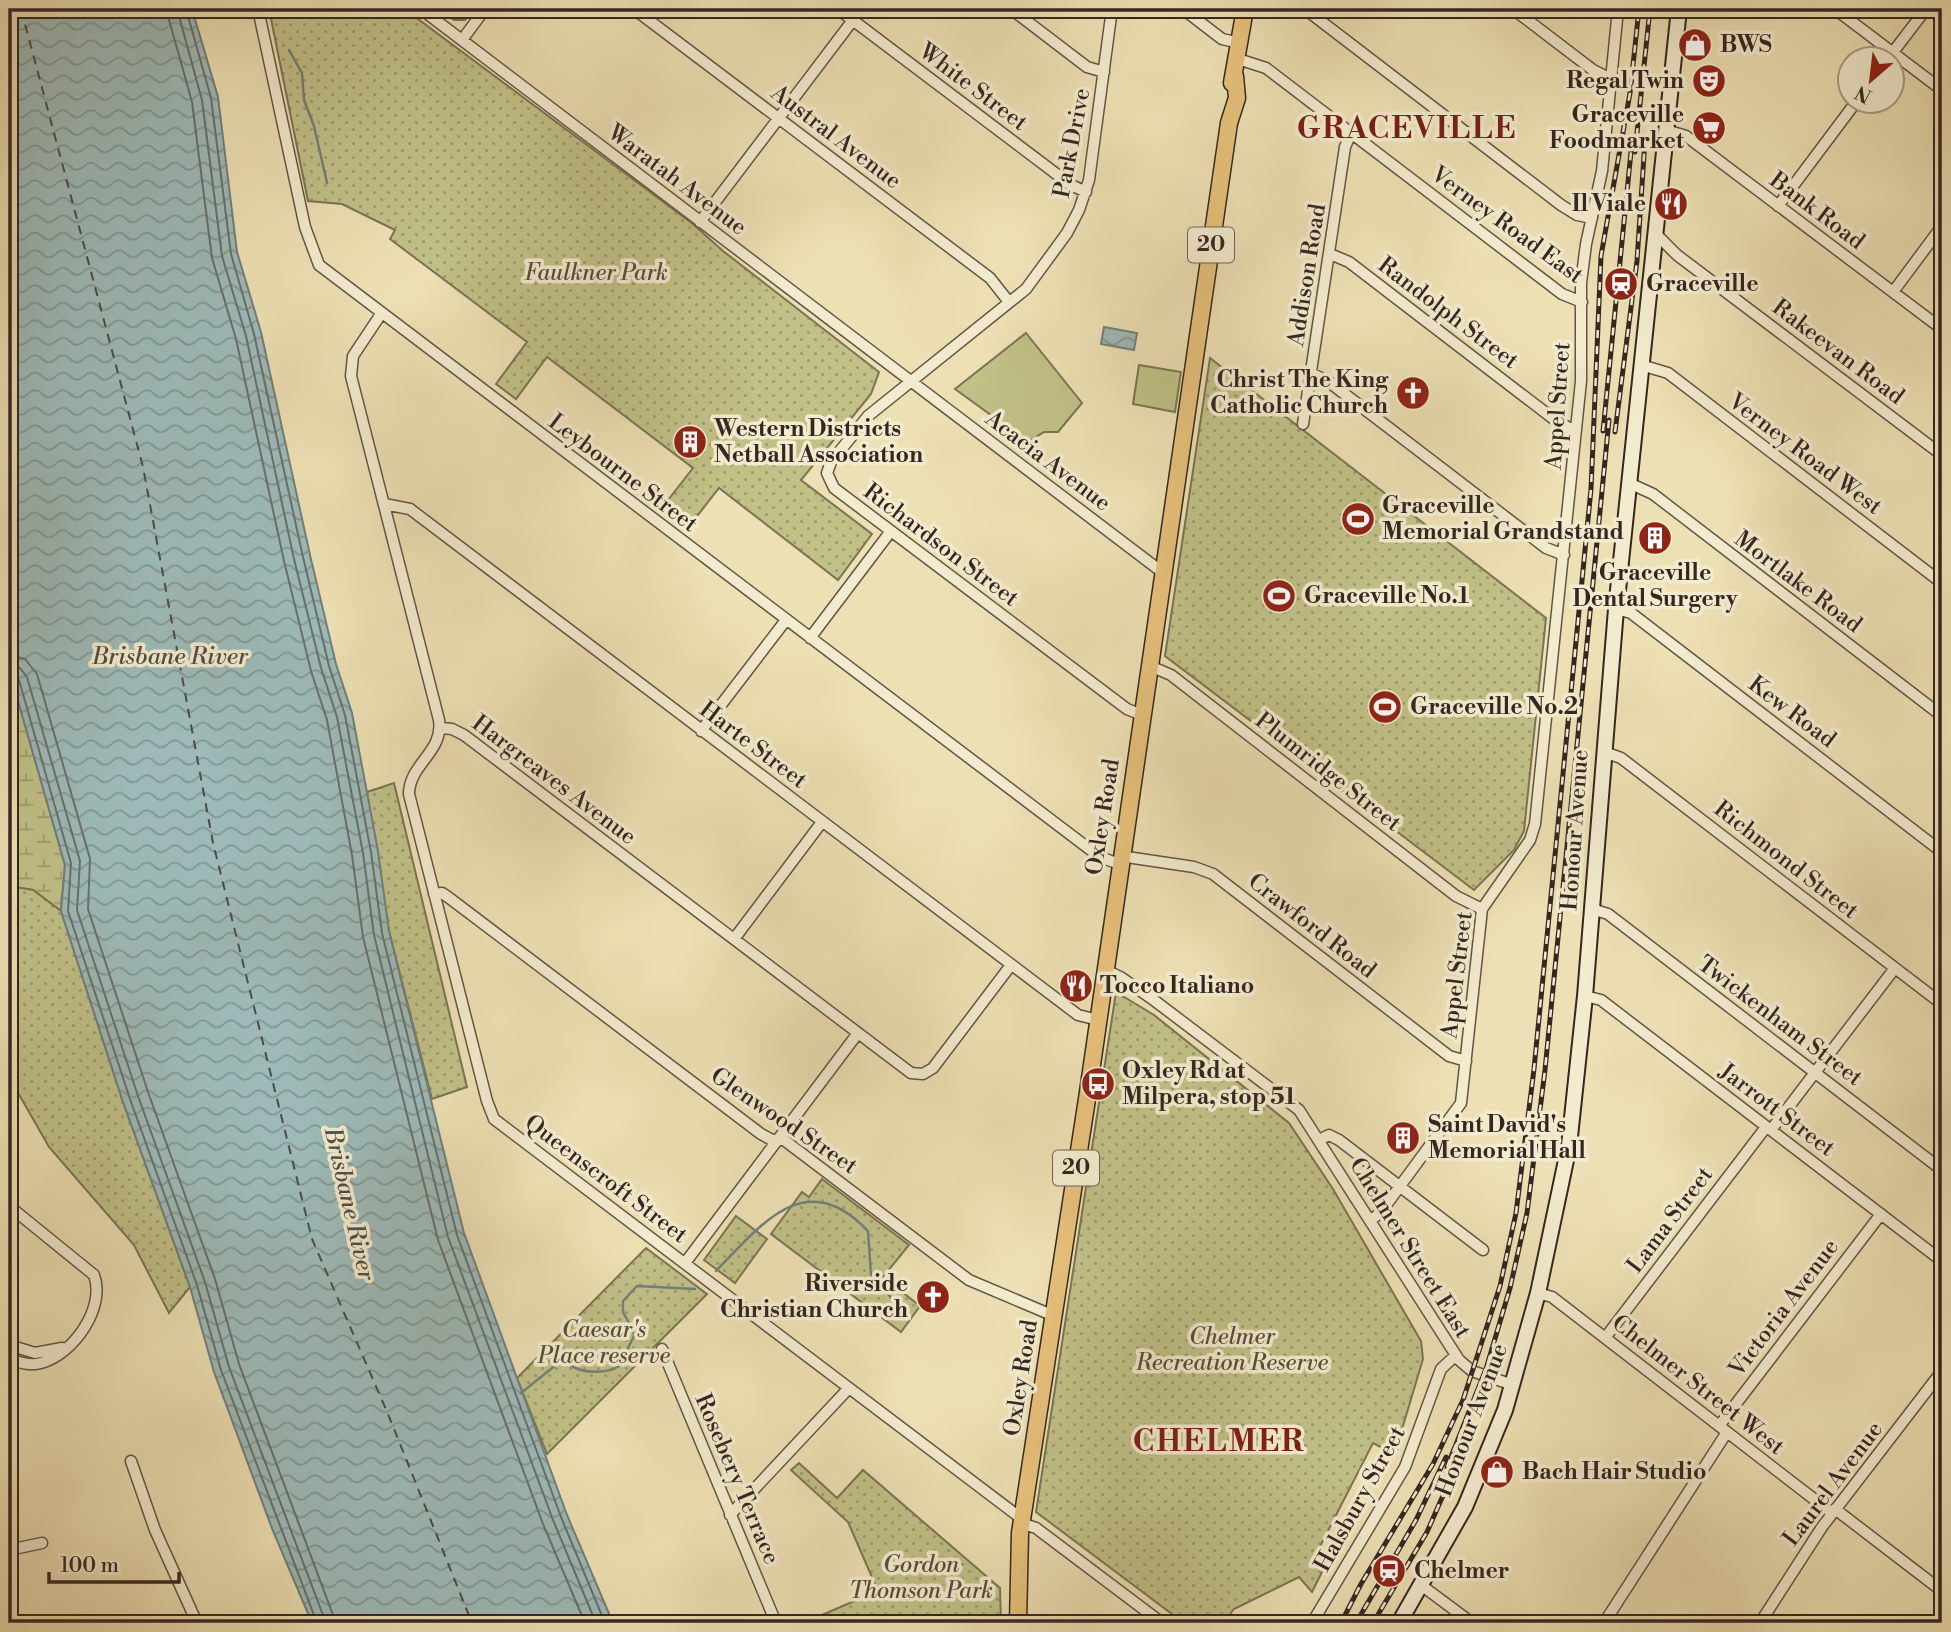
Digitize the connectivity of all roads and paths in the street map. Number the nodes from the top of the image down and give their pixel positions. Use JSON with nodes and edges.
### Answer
{"nodes":[{"id":1,"x":258,"y":9,"type":"edge"},
{"id":2,"x":421,"y":9,"type":"edge"},
{"id":3,"x":485,"y":9,"type":"edge"},
{"id":4,"x":634,"y":9,"type":"edge"},
{"id":5,"x":838,"y":9,"type":"edge"},
{"id":6,"x":1010,"y":9,"type":"edge"},
{"id":7,"x":1112,"y":9,"type":"edge"},
{"id":8,"x":1183,"y":9,"type":"edge"},
{"id":9,"x":1245,"y":9,"type":"edge"},
{"id":10,"x":1305,"y":9,"type":"edge"},
{"id":11,"x":1513,"y":9,"type":"edge"},
{"id":12,"x":1618,"y":9,"type":"edge"},
{"id":13,"x":1679,"y":9,"type":"edge"},
{"id":14,"x":1835,"y":9,"type":"edge"},
{"id":15,"x":1926,"y":9,"type":"edge"},
{"id":16,"x":853,"y":20,"type":"junction"},
{"id":17,"x":462,"y":40,"type":"junction"},
{"id":18,"x":1878,"y":46,"type":"edge"},
{"id":19,"x":1898,"y":46,"type":"edge"},
{"id":20,"x":1239,"y":51,"type":"junction"},
{"id":21,"x":1906,"y":66,"type":"edge"},
{"id":22,"x":1104,"y":72,"type":"junction"},
{"id":23,"x":1611,"y":79,"type":"junction"},
{"id":24,"x":1942,"y":90,"type":"edge"},
{"id":25,"x":1845,"y":116,"type":"edge"},
{"id":26,"x":779,"y":118,"type":"junction"},
{"id":27,"x":1666,"y":130,"type":"junction"},
{"id":28,"x":1351,"y":133,"type":"junction"},
{"id":29,"x":1086,"y":192,"type":"junction"},
{"id":30,"x":1778,"y":205,"type":"junction"},
{"id":31,"x":1592,"y":218,"type":"junction"},
{"id":32,"x":701,"y":222,"type":"junction"},
{"id":33,"x":1942,"y":226,"type":"edge"},
{"id":34,"x":1655,"y":233,"type":"junction"},
{"id":35,"x":1330,"y":254,"type":"junction"},
{"id":36,"x":1677,"y":255,"type":"junction"},
{"id":37,"x":1653,"y":256,"type":"junction"},
{"id":38,"x":1893,"y":292,"type":"junction"},
{"id":39,"x":1009,"y":302,"type":"junction"},
{"id":40,"x":1582,"y":302,"type":"junction"},
{"id":41,"x":381,"y":314,"type":"junction"},
{"id":42,"x":1942,"y":329,"type":"edge"},
{"id":43,"x":1641,"y":365,"type":"junction"},
{"id":44,"x":1311,"y":373,"type":"junction"},
{"id":45,"x":911,"y":381,"type":"junction"},
{"id":46,"x":1303,"y":424,"type":"dead end"},
{"id":47,"x":1576,"y":431,"type":"junction"},
{"id":48,"x":1942,"y":455,"type":"edge"},
{"id":49,"x":1629,"y":484,"type":"junction"},
{"id":50,"x":384,"y":504,"type":"junction"},
{"id":51,"x":891,"y":531,"type":"junction"},
{"id":52,"x":1564,"y":555,"type":"junction"},
{"id":53,"x":1162,"y":572,"type":"junction"},
{"id":54,"x":1942,"y":583,"type":"edge"},
{"id":55,"x":1616,"y":609,"type":"junction"},
{"id":56,"x":786,"y":621,"type":"junction"},
{"id":57,"x":810,"y":638,"type":"junction"},
{"id":58,"x":1150,"y":666,"type":"junction"},
{"id":59,"x":1142,"y":715,"type":"junction"},
{"id":60,"x":1942,"y":716,"type":"edge"},
{"id":61,"x":441,"y":728,"type":"junction"},
{"id":62,"x":701,"y":731,"type":"junction"},
{"id":63,"x":1604,"y":752,"type":"junction"},
{"id":64,"x":822,"y":822,"type":"junction"},
{"id":65,"x":1942,"y":852,"type":"edge"},
{"id":66,"x":1120,"y":860,"type":"junction"},
{"id":67,"x":434,"y":894,"type":"junction"},
{"id":68,"x":1482,"y":909,"type":"junction"},
{"id":69,"x":1592,"y":909,"type":"junction"},
{"id":70,"x":734,"y":939,"type":"junction"},
{"id":71,"x":1011,"y":965,"type":"junction"},
{"id":72,"x":1895,"y":968,"type":"junction"},
{"id":73,"x":1104,"y":970,"type":"junction"},
{"id":74,"x":1585,"y":996,"type":"junction"},
{"id":75,"x":1942,"y":1004,"type":"edge"},
{"id":76,"x":1098,"y":1020,"type":"junction"},
{"id":77,"x":858,"y":1033,"type":"junction"},
{"id":78,"x":1466,"y":1061,"type":"junction"},
{"id":79,"x":1815,"y":1072,"type":"junction"},
{"id":80,"x":1768,"y":1128,"type":"junction"},
{"id":81,"x":778,"y":1140,"type":"junction"},
{"id":82,"x":1318,"y":1140,"type":"junction"},
{"id":83,"x":1942,"y":1170,"type":"edge"},
{"id":84,"x":1400,"y":1187,"type":"junction"},
{"id":85,"x":9,"y":1206,"type":"edge"},
{"id":86,"x":1881,"y":1214,"type":"junction"},
{"id":87,"x":1370,"y":1221,"type":"junction"},
{"id":88,"x":1483,"y":1250,"type":"dead end"},
{"id":89,"x":1942,"y":1261,"type":"edge"},
{"id":90,"x":685,"y":1263,"type":"junction"},
{"id":91,"x":1538,"y":1293,"type":"junction"},
{"id":92,"x":1054,"y":1316,"type":"junction"},
{"id":93,"x":1605,"y":1338,"type":"junction"},
{"id":94,"x":9,"y":1345,"type":"edge"},
{"id":95,"x":67,"y":1346,"type":"junction"},
{"id":96,"x":662,"y":1349,"type":"dead end"},
{"id":97,"x":1456,"y":1355,"type":"junction"},
{"id":98,"x":9,"y":1358,"type":"edge"},
{"id":99,"x":1942,"y":1371,"type":"edge"},
{"id":100,"x":1513,"y":1385,"type":"junction"},
{"id":101,"x":849,"y":1388,"type":"junction"},
{"id":102,"x":1723,"y":1429,"type":"junction"},
{"id":103,"x":131,"y":1461,"type":"dead end"},
{"id":104,"x":1834,"y":1511,"type":"junction"},
{"id":105,"x":730,"y":1514,"type":"junction"},
{"id":106,"x":1021,"y":1521,"type":"junction"},
{"id":107,"x":42,"y":1543,"type":"dead end"},
{"id":108,"x":9,"y":1550,"type":"edge"},
{"id":109,"x":1421,"y":1585,"type":"junction"},
{"id":110,"x":1942,"y":1591,"type":"edge"},
{"id":111,"x":197,"y":1623,"type":"edge"},
{"id":112,"x":776,"y":1623,"type":"edge"},
{"id":113,"x":1018,"y":1623,"type":"edge"},
{"id":114,"x":1162,"y":1623,"type":"edge"},
{"id":115,"x":1312,"y":1623,"type":"edge"},
{"id":116,"x":1399,"y":1623,"type":"edge"},
{"id":117,"x":1472,"y":1623,"type":"edge"},
{"id":118,"x":1604,"y":1623,"type":"edge"},
{"id":119,"x":1760,"y":1623,"type":"edge"}],
"edges":[{"from":1,"to":41,"type":"street","name":"Leybourne Street"},
{"from":2,"to":17,"type":"street","name":"Waratah Avenue"},
{"from":3,"to":17,"type":"street"},
{"from":4,"to":26,"type":"street","name":"Austral Avenue"},
{"from":5,"to":16,"type":"street","name":"White Street"},
{"from":6,"to":22,"type":"street"},
{"from":7,"to":22,"type":"street","name":"Park Drive"},
{"from":8,"to":20,"type":"street","name":"Verney Road East"},
{"from":9,"to":20,"type":"main road","name":"Oxley Road","number":"20"},
{"from":10,"to":31,"type":"street"},
{"from":11,"to":23,"type":"street"},
{"from":12,"to":23,"type":"street","name":"Appel Street"},
{"from":13,"to":27,"type":"main road","name":"Honour Avenue"},
{"from":14,"to":18,"type":"street"},
{"from":15,"to":19,"type":"street"},
{"from":16,"to":26,"type":"street"},
{"from":16,"to":29,"type":"street","name":"White Street"},
{"from":17,"to":32,"type":"street","name":"Waratah Avenue"},
{"from":20,"to":28,"type":"street","name":"Verney Road East"},
{"from":20,"to":53,"type":"main road","name":"Oxley Road","number":"20"},
{"from":21,"to":24,"type":"street"},
{"from":22,"to":29,"type":"street","name":"Park Drive"},
{"from":23,"to":31,"type":"street","name":"Appel Street"},
{"from":25,"to":30,"type":"street"},
{"from":26,"to":32,"type":"street"},
{"from":26,"to":39,"type":"street","name":"Austral Avenue"},
{"from":27,"to":30,"type":"street","name":"Bank Road"},
{"from":27,"to":34,"type":"main road","name":"Honour Avenue"},
{"from":28,"to":35,"type":"street","name":"Addison Road"},
{"from":28,"to":40,"type":"street","name":"Verney Road East"},
{"from":29,"to":39,"type":"street","name":"Park Drive"},
{"from":30,"to":38,"type":"street","name":"Bank Road"},
{"from":31,"to":40,"type":"street","name":"Appel Street"},
{"from":32,"to":45,"type":"street","name":"Waratah Avenue"},
{"from":33,"to":38,"type":"street"},
{"from":34,"to":36,"type":"street","name":"Rakeevan Road"},
{"from":34,"to":37,"type":"main road","name":"Honour Avenue"},
{"from":35,"to":44,"type":"street","name":"Addison Road"},
{"from":35,"to":47,"type":"street","name":"Randolph Street"},
{"from":36,"to":37,"type":"street"},
{"from":36,"to":48,"type":"street","name":"Rakeevan Road"},
{"from":37,"to":43,"type":"main road","name":"Honour Avenue"},
{"from":38,"to":42,"type":"street","name":"Bank Road"},
{"from":39,"to":45,"type":"street","name":"Park Drive"},
{"from":40,"to":47,"type":"street","name":"Appel Street"},
{"from":41,"to":50,"type":"street","name":"Hargreaves Avenue"},
{"from":41,"to":56,"type":"street","name":"Leybourne Street"},
{"from":43,"to":49,"type":"main road","name":"Honour Avenue"},
{"from":43,"to":54,"type":"street","name":"Verney Road West"},
{"from":44,"to":46,"type":"street","name":"Addison Road"},
{"from":44,"to":52,"type":"street"},
{"from":45,"to":51,"type":"street","name":"Richardson Street"},
{"from":45,"to":53,"type":"street","name":"Acacia Avenue"},
{"from":47,"to":52,"type":"street","name":"Appel Street"},
{"from":49,"to":55,"type":"main road","name":"Honour Avenue"},
{"from":49,"to":60,"type":"street","name":"Mortlake Road"},
{"from":50,"to":61,"type":"street","name":"Hargreaves Avenue"},
{"from":50,"to":62,"type":"street","name":"Harte Street"},
{"from":51,"to":57,"type":"street"},
{"from":51,"to":59,"type":"street","name":"Richardson Street"},
{"from":52,"to":68,"type":"street","name":"Appel Street"},
{"from":53,"to":58,"type":"main road","name":"Oxley Road","number":"20"},
{"from":55,"to":63,"type":"main road","name":"Honour Avenue"},
{"from":55,"to":65,"type":"street","name":"Kew Road"},
{"from":56,"to":57,"type":"street","name":"Leybourne Street"},
{"from":56,"to":62,"type":"street"},
{"from":57,"to":66,"type":"street","name":"Leybourne Street"},
{"from":58,"to":59,"type":"main road","name":"Oxley Road","number":"20"},
{"from":58,"to":68,"type":"street","name":"Plumridge Street"},
{"from":59,"to":66,"type":"main road","name":"Oxley Road","number":"20"},
{"from":61,"to":67,"type":"street","name":"Queenscroft Street"},
{"from":61,"to":70,"type":"street","name":"Hargreaves Avenue"},
{"from":62,"to":64,"type":"street","name":"Harte Street"},
{"from":63,"to":69,"type":"main road","name":"Honour Avenue"},
{"from":63,"to":72,"type":"street","name":"Richmond Street"},
{"from":64,"to":70,"type":"street"},
{"from":64,"to":71,"type":"street","name":"Harte Street"},
{"from":66,"to":73,"type":"main road","name":"Oxley Road","number":"20"},
{"from":66,"to":78,"type":"street","name":"Crawford Road"},
{"from":67,"to":81,"type":"street","name":"Glenwood Street"},
{"from":67,"to":90,"type":"street","name":"Queenscroft Street"},
{"from":68,"to":78,"type":"street","name":"Appel Street"},
{"from":69,"to":74,"type":"main road","name":"Honour Avenue"},
{"from":69,"to":79,"type":"street","name":"Twickenham Street"},
{"from":70,"to":77,"type":"street","name":"Hargreaves Avenue"},
{"from":71,"to":76,"type":"street","name":"Harte Street"},
{"from":71,"to":77,"type":"street","name":"Hargreaves Avenue"},
{"from":72,"to":75,"type":"street","name":"Richmond Street"},
{"from":72,"to":79,"type":"street","name":"Lama Street"},
{"from":73,"to":76,"type":"main road","name":"Oxley Road","number":"20"},
{"from":73,"to":82,"type":"street","name":"Chelmer Street East"},
{"from":74,"to":80,"type":"street","name":"Jarrott Street"},
{"from":74,"to":91,"type":"main road","name":"Honour Avenue"},
{"from":76,"to":92,"type":"main road","name":"Oxley Road","number":"20"},
{"from":77,"to":81,"type":"street"},
{"from":78,"to":84,"type":"street","name":"Appel Street"},
{"from":79,"to":80,"type":"street","name":"Lama Street"},
{"from":79,"to":83,"type":"street","name":"Twickenham Street"},
{"from":80,"to":86,"type":"street","name":"Jarrott Street"},
{"from":80,"to":93,"type":"street","name":"Lama Street"},
{"from":81,"to":90,"type":"street"},
{"from":81,"to":92,"type":"street","name":"Glenwood Street"},
{"from":82,"to":84,"type":"street","name":"Chelmer Street East"},
{"from":82,"to":87,"type":"street","name":"Chelmer Street East"},
{"from":84,"to":87,"type":"street","name":"Appel Street"},
{"from":84,"to":88,"type":"street","name":"Chelmer Street East"},
{"from":85,"to":95,"type":"street"},
{"from":86,"to":89,"type":"street","name":"Jarrott Street"},
{"from":86,"to":102,"type":"street","name":"Victoria Avenue"},
{"from":87,"to":97,"type":"street","name":"Chelmer Street East"},
{"from":90,"to":101,"type":"street","name":"Queenscroft Street"},
{"from":91,"to":93,"type":"street","name":"Chelmer Street West"},
{"from":91,"to":100,"type":"main road","name":"Honour Avenue"},
{"from":92,"to":106,"type":"main road","name":"Oxley Road","number":"20"},
{"from":93,"to":102,"type":"street","name":"Chelmer Street West"},
{"from":94,"to":95,"type":"street"},
{"from":95,"to":98,"type":"street"},
{"from":96,"to":105,"type":"street","name":"Rosebery Terrace"},
{"from":97,"to":100,"type":"street","name":"Chelmer Street East"},
{"from":97,"to":115,"type":"street","name":"Halsbury Street"},
{"from":99,"to":104,"type":"street","name":"Laurel Avenue"},
{"from":100,"to":109,"type":"main road","name":"Honour Avenue"},
{"from":101,"to":105,"type":"street"},
{"from":101,"to":106,"type":"street","name":"Queenscroft Street"},
{"from":102,"to":104,"type":"street","name":"Chelmer Street West"},
{"from":102,"to":118,"type":"street","name":"Victoria Avenue"},
{"from":103,"to":111,"type":"street"},
{"from":104,"to":110,"type":"street","name":"Chelmer Street West"},
{"from":104,"to":119,"type":"street","name":"Laurel Avenue"},
{"from":105,"to":112,"type":"street","name":"Rosebery Terrace"},
{"from":106,"to":113,"type":"main road","number":"20"},
{"from":106,"to":114,"type":"street","name":"Queenscroft Street"},
{"from":107,"to":108,"type":"street"},
{"from":109,"to":116,"type":"main road","name":"Honour Avenue"},
{"from":109,"to":117,"type":"street"}]}
